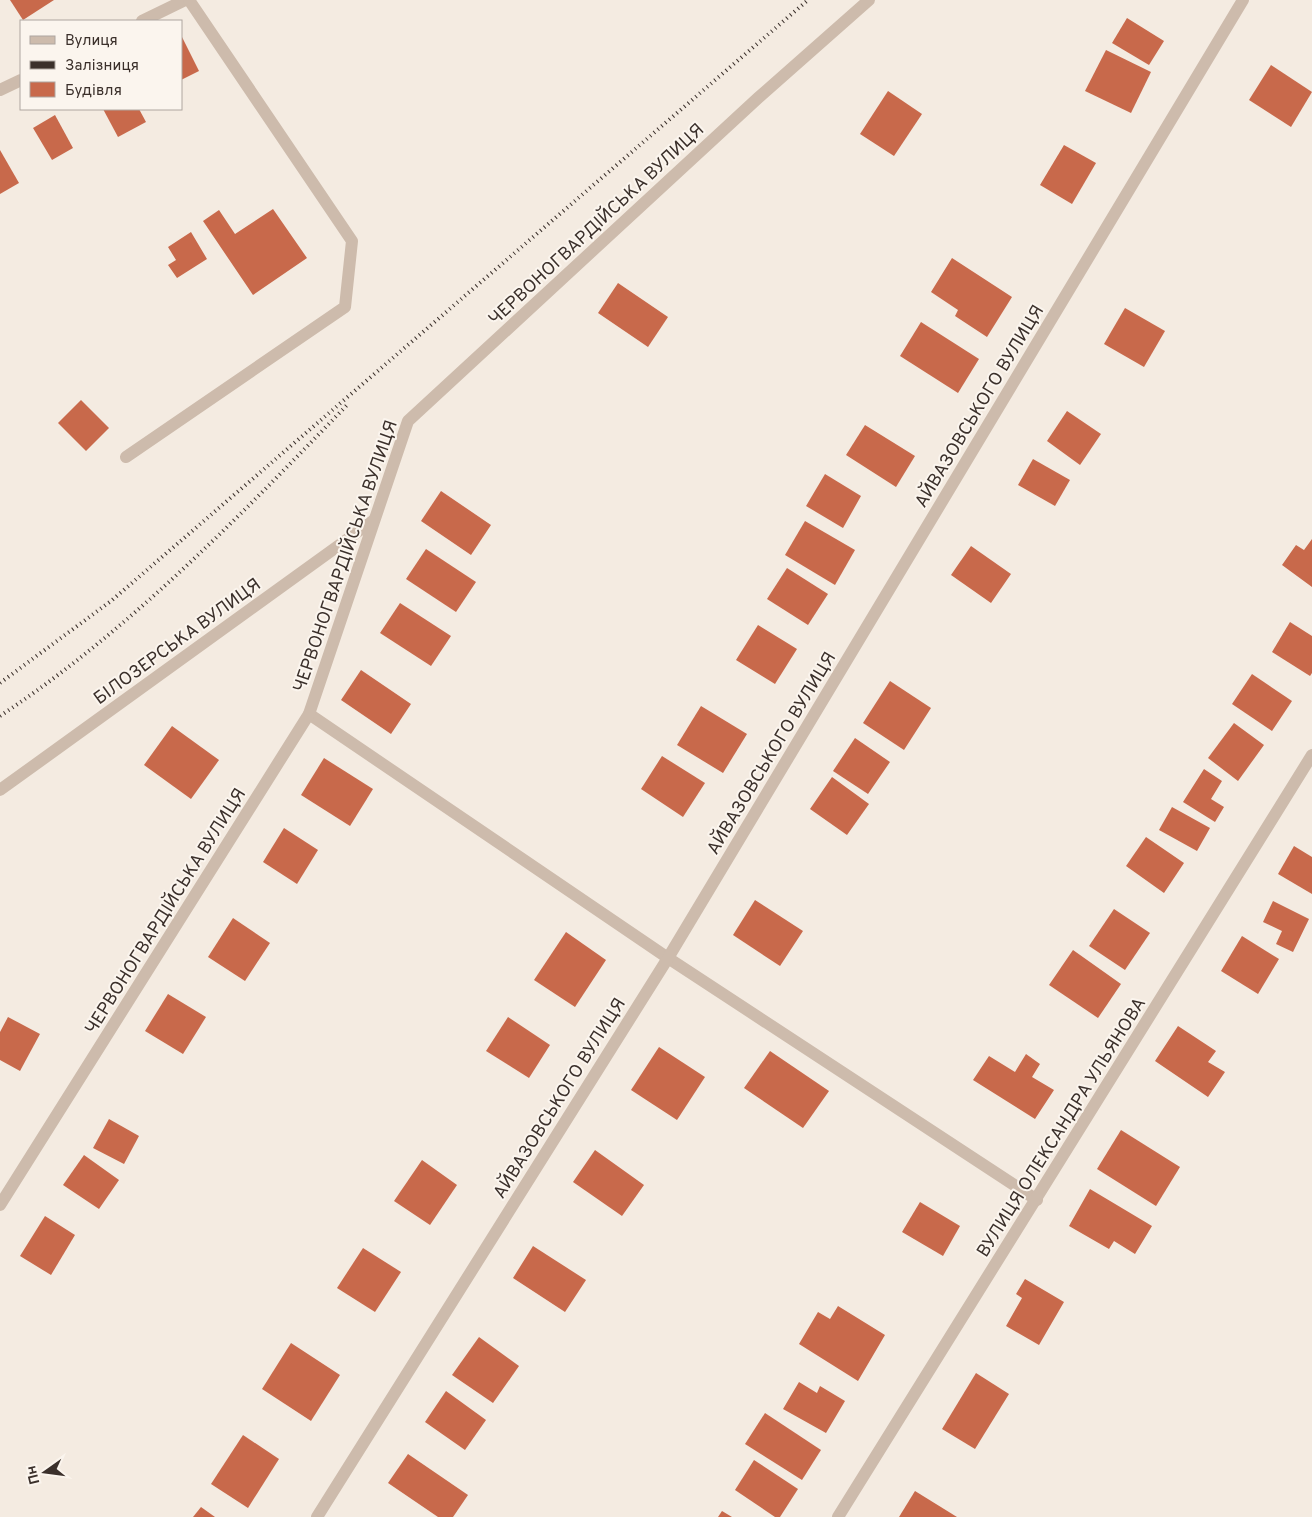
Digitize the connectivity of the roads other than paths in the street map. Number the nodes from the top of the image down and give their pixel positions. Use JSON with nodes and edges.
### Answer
{"nodes":[{"id":1,"x":185,"y":0,"type":"edge"},
{"id":2,"x":189,"y":0,"type":"edge"},
{"id":3,"x":869,"y":0,"type":"edge"},
{"id":4,"x":1243,"y":0,"type":"edge"},
{"id":5,"x":144,"y":20,"type":"edge"},
{"id":6,"x":20,"y":80,"type":"edge"},
{"id":7,"x":0,"y":90,"type":"edge"},
{"id":8,"x":126,"y":457,"type":"dead end"},
{"id":9,"x":374,"y":520,"type":"junction"},
{"id":10,"x":309,"y":714,"type":"junction"},
{"id":11,"x":1312,"y":755,"type":"edge"},
{"id":12,"x":0,"y":790,"type":"edge"},
{"id":13,"x":668,"y":958,"type":"junction"},
{"id":14,"x":1037,"y":1200,"type":"junction"},
{"id":15,"x":0,"y":1205,"type":"edge"},
{"id":16,"x":317,"y":1517,"type":"edge"},
{"id":17,"x":838,"y":1517,"type":"edge"}],
"edges":[{"from":1,"to":5,"type":"street"},
{"from":2,"to":8,"type":"street"},
{"from":3,"to":9,"type":"street","name":"ЧЕРВОНОГВАРДІЙСЬКА ВУЛИЦЯ"},
{"from":4,"to":13,"type":"street","name":"АЙВАЗОВСЬКОГО ВУЛИЦЯ"},
{"from":6,"to":7,"type":"street"},
{"from":9,"to":10,"type":"street","name":"ЧЕРВОНОГВАРДІЙСЬКА ВУЛИЦЯ"},
{"from":9,"to":12,"type":"street","name":"БІЛОЗЕРСЬКА ВУЛИЦЯ"},
{"from":10,"to":13,"type":"street"},
{"from":10,"to":15,"type":"street","name":"ЧЕРВОНОГВАРДІЙСЬКА ВУЛИЦЯ"},
{"from":11,"to":14,"type":"street","name":"ВУЛИЦЯ ОЛЕКСАНДРА УЛЬЯНОВА"},
{"from":13,"to":14,"type":"street"},
{"from":13,"to":16,"type":"street","name":"АЙВАЗОВСЬКОГО ВУЛИЦЯ"},
{"from":14,"to":17,"type":"street","name":"ВУЛИЦЯ ОЛЕКСАНДРА УЛЬЯНОВА"}]}
